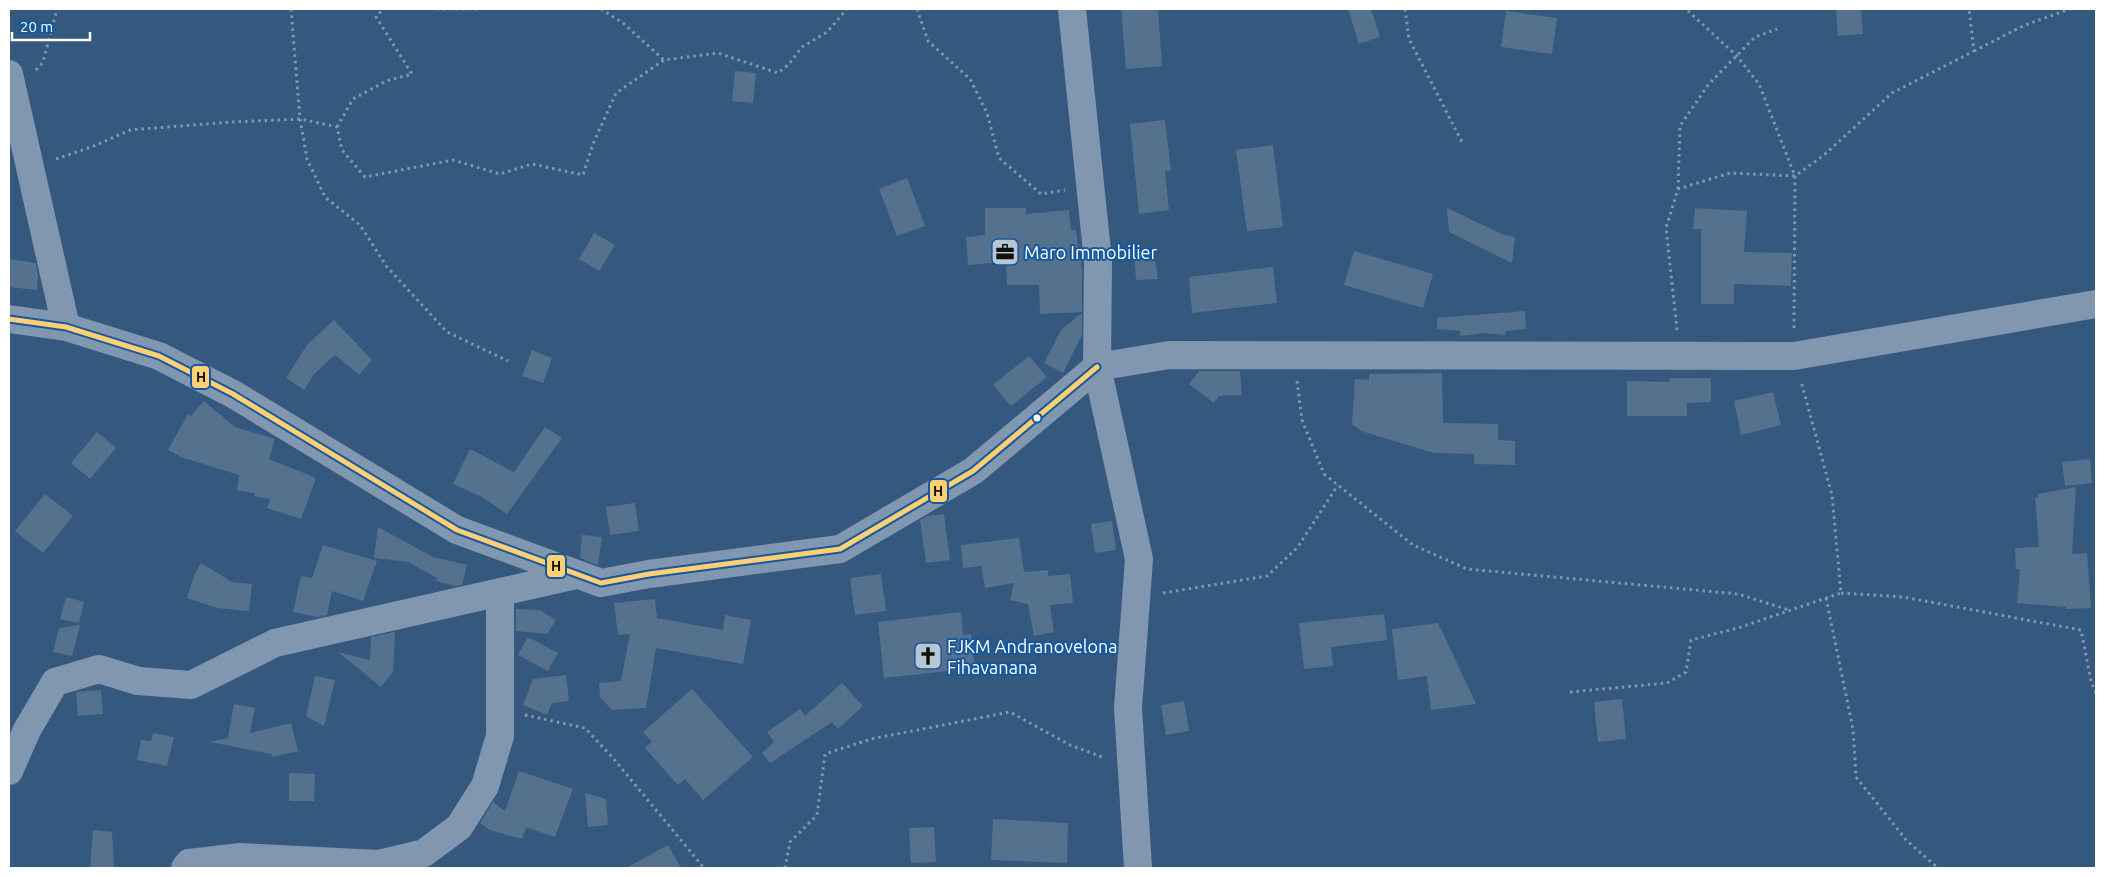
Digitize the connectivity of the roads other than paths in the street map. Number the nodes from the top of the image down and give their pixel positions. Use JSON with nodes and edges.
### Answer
{"nodes":[{"id":1,"x":1072,"y":9,"type":"edge"},
{"id":2,"x":11,"y":86,"type":"edge"},
{"id":3,"x":2096,"y":304,"type":"edge"},
{"id":4,"x":9,"y":319,"type":"edge"},
{"id":5,"x":66,"y":327,"type":"junction"},
{"id":6,"x":1097,"y":367,"type":"junction"},
{"id":7,"x":576,"y":575,"type":"junction"},
{"id":8,"x":500,"y":592,"type":"junction"},
{"id":9,"x":9,"y":771,"type":"edge"},
{"id":10,"x":424,"y":861,"type":"edge"},
{"id":11,"x":184,"y":868,"type":"edge"},
{"id":12,"x":1138,"y":868,"type":"edge"}],
"edges":[{"from":1,"to":6,"type":"street"},
{"from":2,"to":5,"type":"street"},
{"from":3,"to":6,"type":"street"},
{"from":4,"to":5,"type":"street"},
{"from":5,"to":7,"type":"street"},
{"from":6,"to":7,"type":"street"},
{"from":6,"to":12,"type":"street"},
{"from":7,"to":8,"type":"street"},
{"from":8,"to":9,"type":"street"},
{"from":8,"to":10,"type":"street"},
{"from":10,"to":11,"type":"street"}]}
